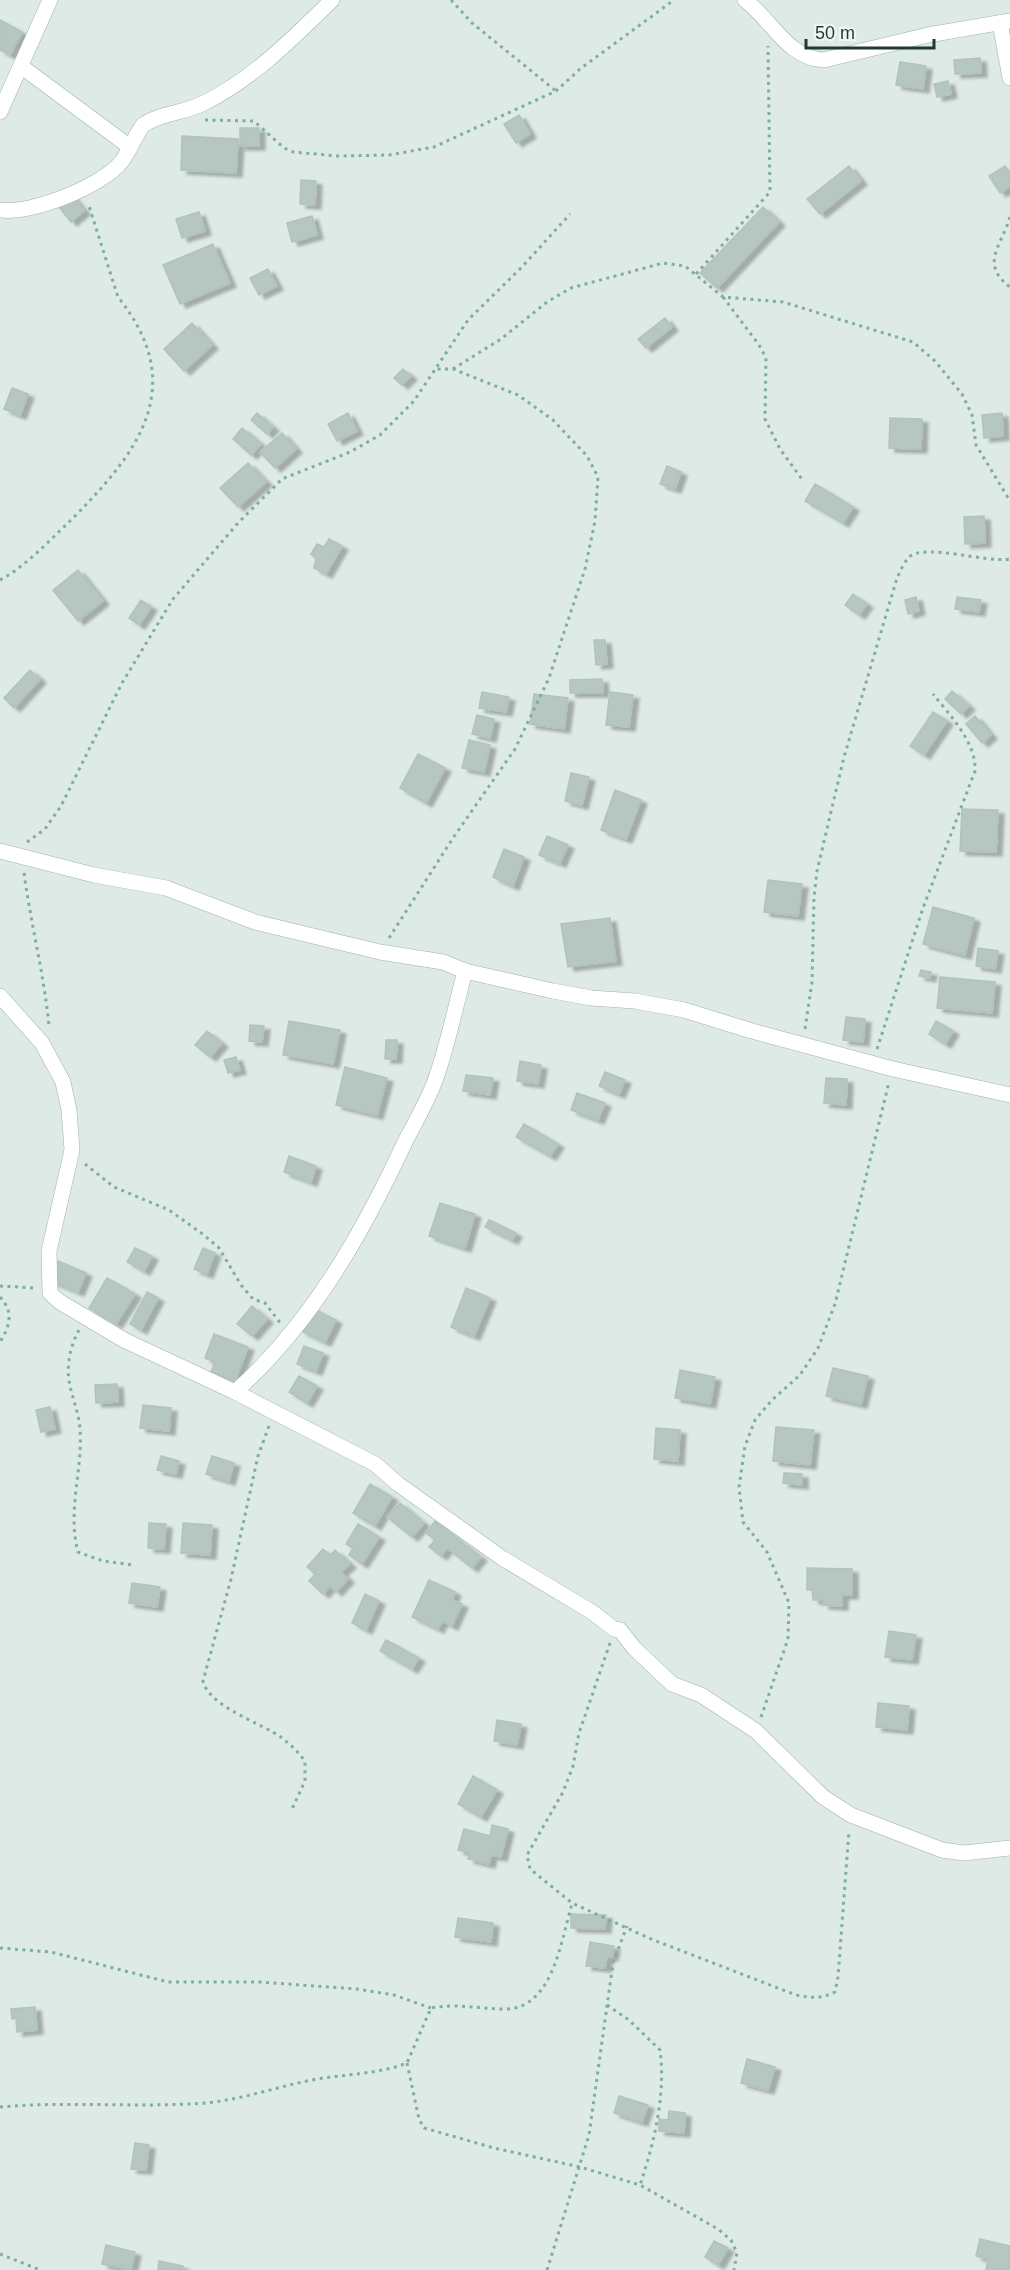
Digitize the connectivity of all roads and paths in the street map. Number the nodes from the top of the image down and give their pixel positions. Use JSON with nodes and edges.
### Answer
{"nodes":[{"id":1,"x":50,"y":0,"type":"edge"},
{"id":2,"x":332,"y":0,"type":"edge"},
{"id":3,"x":452,"y":0,"type":"edge"},
{"id":4,"x":674,"y":0,"type":"edge"},
{"id":5,"x":745,"y":0,"type":"edge"},
{"id":6,"x":1005,"y":22,"type":"edge"},
{"id":7,"x":768,"y":24,"type":"junction"},
{"id":8,"x":22,"y":67,"type":"junction"},
{"id":9,"x":1010,"y":78,"type":"edge"},
{"id":10,"x":556,"y":91,"type":"junction"},
{"id":11,"x":0,"y":112,"type":"edge"},
{"id":12,"x":202,"y":120,"type":"dead end"},
{"id":13,"x":130,"y":147,"type":"junction"},
{"id":14,"x":84,"y":190,"type":"junction"},
{"id":15,"x":0,"y":210,"type":"edge"},
{"id":16,"x":570,"y":213,"type":"dead end"},
{"id":17,"x":1010,"y":217,"type":"edge"},
{"id":18,"x":696,"y":273,"type":"junction"},
{"id":19,"x":1010,"y":287,"type":"edge"},
{"id":20,"x":723,"y":297,"type":"junction"},
{"id":21,"x":435,"y":369,"type":"junction"},
{"id":22,"x":453,"y":369,"type":"junction"},
{"id":23,"x":804,"y":482,"type":"dead end"},
{"id":24,"x":1010,"y":501,"type":"edge"},
{"id":25,"x":1010,"y":559,"type":"edge"},
{"id":26,"x":0,"y":580,"type":"edge"},
{"id":27,"x":933,"y":694,"type":"dead end"},
{"id":28,"x":3,"y":852,"type":"edge"},
{"id":29,"x":22,"y":857,"type":"junction"},
{"id":30,"x":380,"y":952,"type":"junction"},
{"id":31,"x":465,"y":971,"type":"junction"},
{"id":32,"x":0,"y":996,"type":"edge"},
{"id":33,"x":50,"y":1030,"type":"dead end"},
{"id":34,"x":803,"y":1043,"type":"junction"},
{"id":35,"x":872,"y":1062,"type":"junction"},
{"id":36,"x":892,"y":1069,"type":"junction"},
{"id":37,"x":1010,"y":1095,"type":"edge"},
{"id":38,"x":72,"y":1150,"type":"junction"},
{"id":39,"x":0,"y":1286,"type":"edge"},
{"id":40,"x":48,"y":1289,"type":"junction"},
{"id":41,"x":0,"y":1297,"type":"edge"},
{"id":42,"x":86,"y":1318,"type":"junction"},
{"id":43,"x":289,"y":1335,"type":"junction"},
{"id":44,"x":0,"y":1342,"type":"edge"},
{"id":45,"x":235,"y":1392,"type":"junction"},
{"id":46,"x":274,"y":1413,"type":"junction"},
{"id":47,"x":133,"y":1566,"type":"dead end"},
{"id":48,"x":614,"y":1629,"type":"junction"},
{"id":49,"x":756,"y":1731,"type":"junction"},
{"id":50,"x":292,"y":1809,"type":"dead end"},
{"id":51,"x":850,"y":1815,"type":"junction"},
{"id":52,"x":1010,"y":1848,"type":"edge"},
{"id":53,"x":572,"y":1903,"type":"junction"},
{"id":54,"x":627,"y":1926,"type":"junction"},
{"id":55,"x":0,"y":1948,"type":"edge"},
{"id":56,"x":607,"y":2005,"type":"junction"},
{"id":57,"x":431,"y":2008,"type":"junction"},
{"id":58,"x":407,"y":2063,"type":"junction"},
{"id":59,"x":0,"y":2107,"type":"edge"},
{"id":60,"x":580,"y":2167,"type":"junction"},
{"id":61,"x":640,"y":2185,"type":"junction"},
{"id":62,"x":0,"y":2254,"type":"edge"},
{"id":63,"x":40,"y":2270,"type":"edge"},
{"id":64,"x":547,"y":2270,"type":"edge"},
{"id":65,"x":734,"y":2270,"type":"edge"}],
"edges":[{"from":1,"to":8,"type":"street"},
{"from":2,"to":13,"type":"street"},
{"from":3,"to":10,"type":"path"},
{"from":4,"to":10,"type":"path"},
{"from":5,"to":7,"type":"street"},
{"from":6,"to":7,"type":"street"},
{"from":6,"to":9,"type":"street"},
{"from":7,"to":18,"type":"path"},
{"from":8,"to":11,"type":"street"},
{"from":8,"to":13,"type":"street"},
{"from":10,"to":12,"type":"path"},
{"from":13,"to":14,"type":"street"},
{"from":14,"to":15,"type":"street"},
{"from":14,"to":26,"type":"path"},
{"from":16,"to":21,"type":"path"},
{"from":17,"to":19,"type":"path"},
{"from":18,"to":20,"type":"path"},
{"from":18,"to":22,"type":"path"},
{"from":20,"to":23,"type":"path"},
{"from":20,"to":24,"type":"path"},
{"from":21,"to":22,"type":"path"},
{"from":21,"to":28,"type":"path"},
{"from":22,"to":30,"type":"path"},
{"from":25,"to":34,"type":"path"},
{"from":27,"to":35,"type":"path"},
{"from":28,"to":29,"type":"street"},
{"from":29,"to":30,"type":"street"},
{"from":29,"to":33,"type":"path"},
{"from":30,"to":31,"type":"street"},
{"from":31,"to":34,"type":"street"},
{"from":31,"to":43,"type":"street"},
{"from":32,"to":38,"type":"street"},
{"from":34,"to":35,"type":"street"},
{"from":35,"to":36,"type":"street"},
{"from":36,"to":37,"type":"street"},
{"from":36,"to":49,"type":"path"},
{"from":38,"to":40,"type":"street"},
{"from":38,"to":43,"type":"path"},
{"from":39,"to":40,"type":"path"},
{"from":40,"to":42,"type":"street"},
{"from":41,"to":44,"type":"path"},
{"from":42,"to":45,"type":"street"},
{"from":42,"to":47,"type":"path"},
{"from":43,"to":45,"type":"street"},
{"from":45,"to":46,"type":"street"},
{"from":46,"to":48,"type":"street"},
{"from":46,"to":50,"type":"path"},
{"from":48,"to":49,"type":"street"},
{"from":48,"to":53,"type":"path"},
{"from":49,"to":51,"type":"street"},
{"from":51,"to":52,"type":"street"},
{"from":51,"to":54,"type":"path"},
{"from":53,"to":54,"type":"path"},
{"from":53,"to":57,"type":"path"},
{"from":54,"to":56,"type":"path"},
{"from":55,"to":57,"type":"path"},
{"from":56,"to":60,"type":"path"},
{"from":56,"to":61,"type":"path"},
{"from":57,"to":58,"type":"path"},
{"from":58,"to":59,"type":"path"},
{"from":58,"to":60,"type":"path"},
{"from":60,"to":61,"type":"path"},
{"from":60,"to":64,"type":"path"},
{"from":61,"to":65,"type":"path"},
{"from":62,"to":63,"type":"path"}]}
